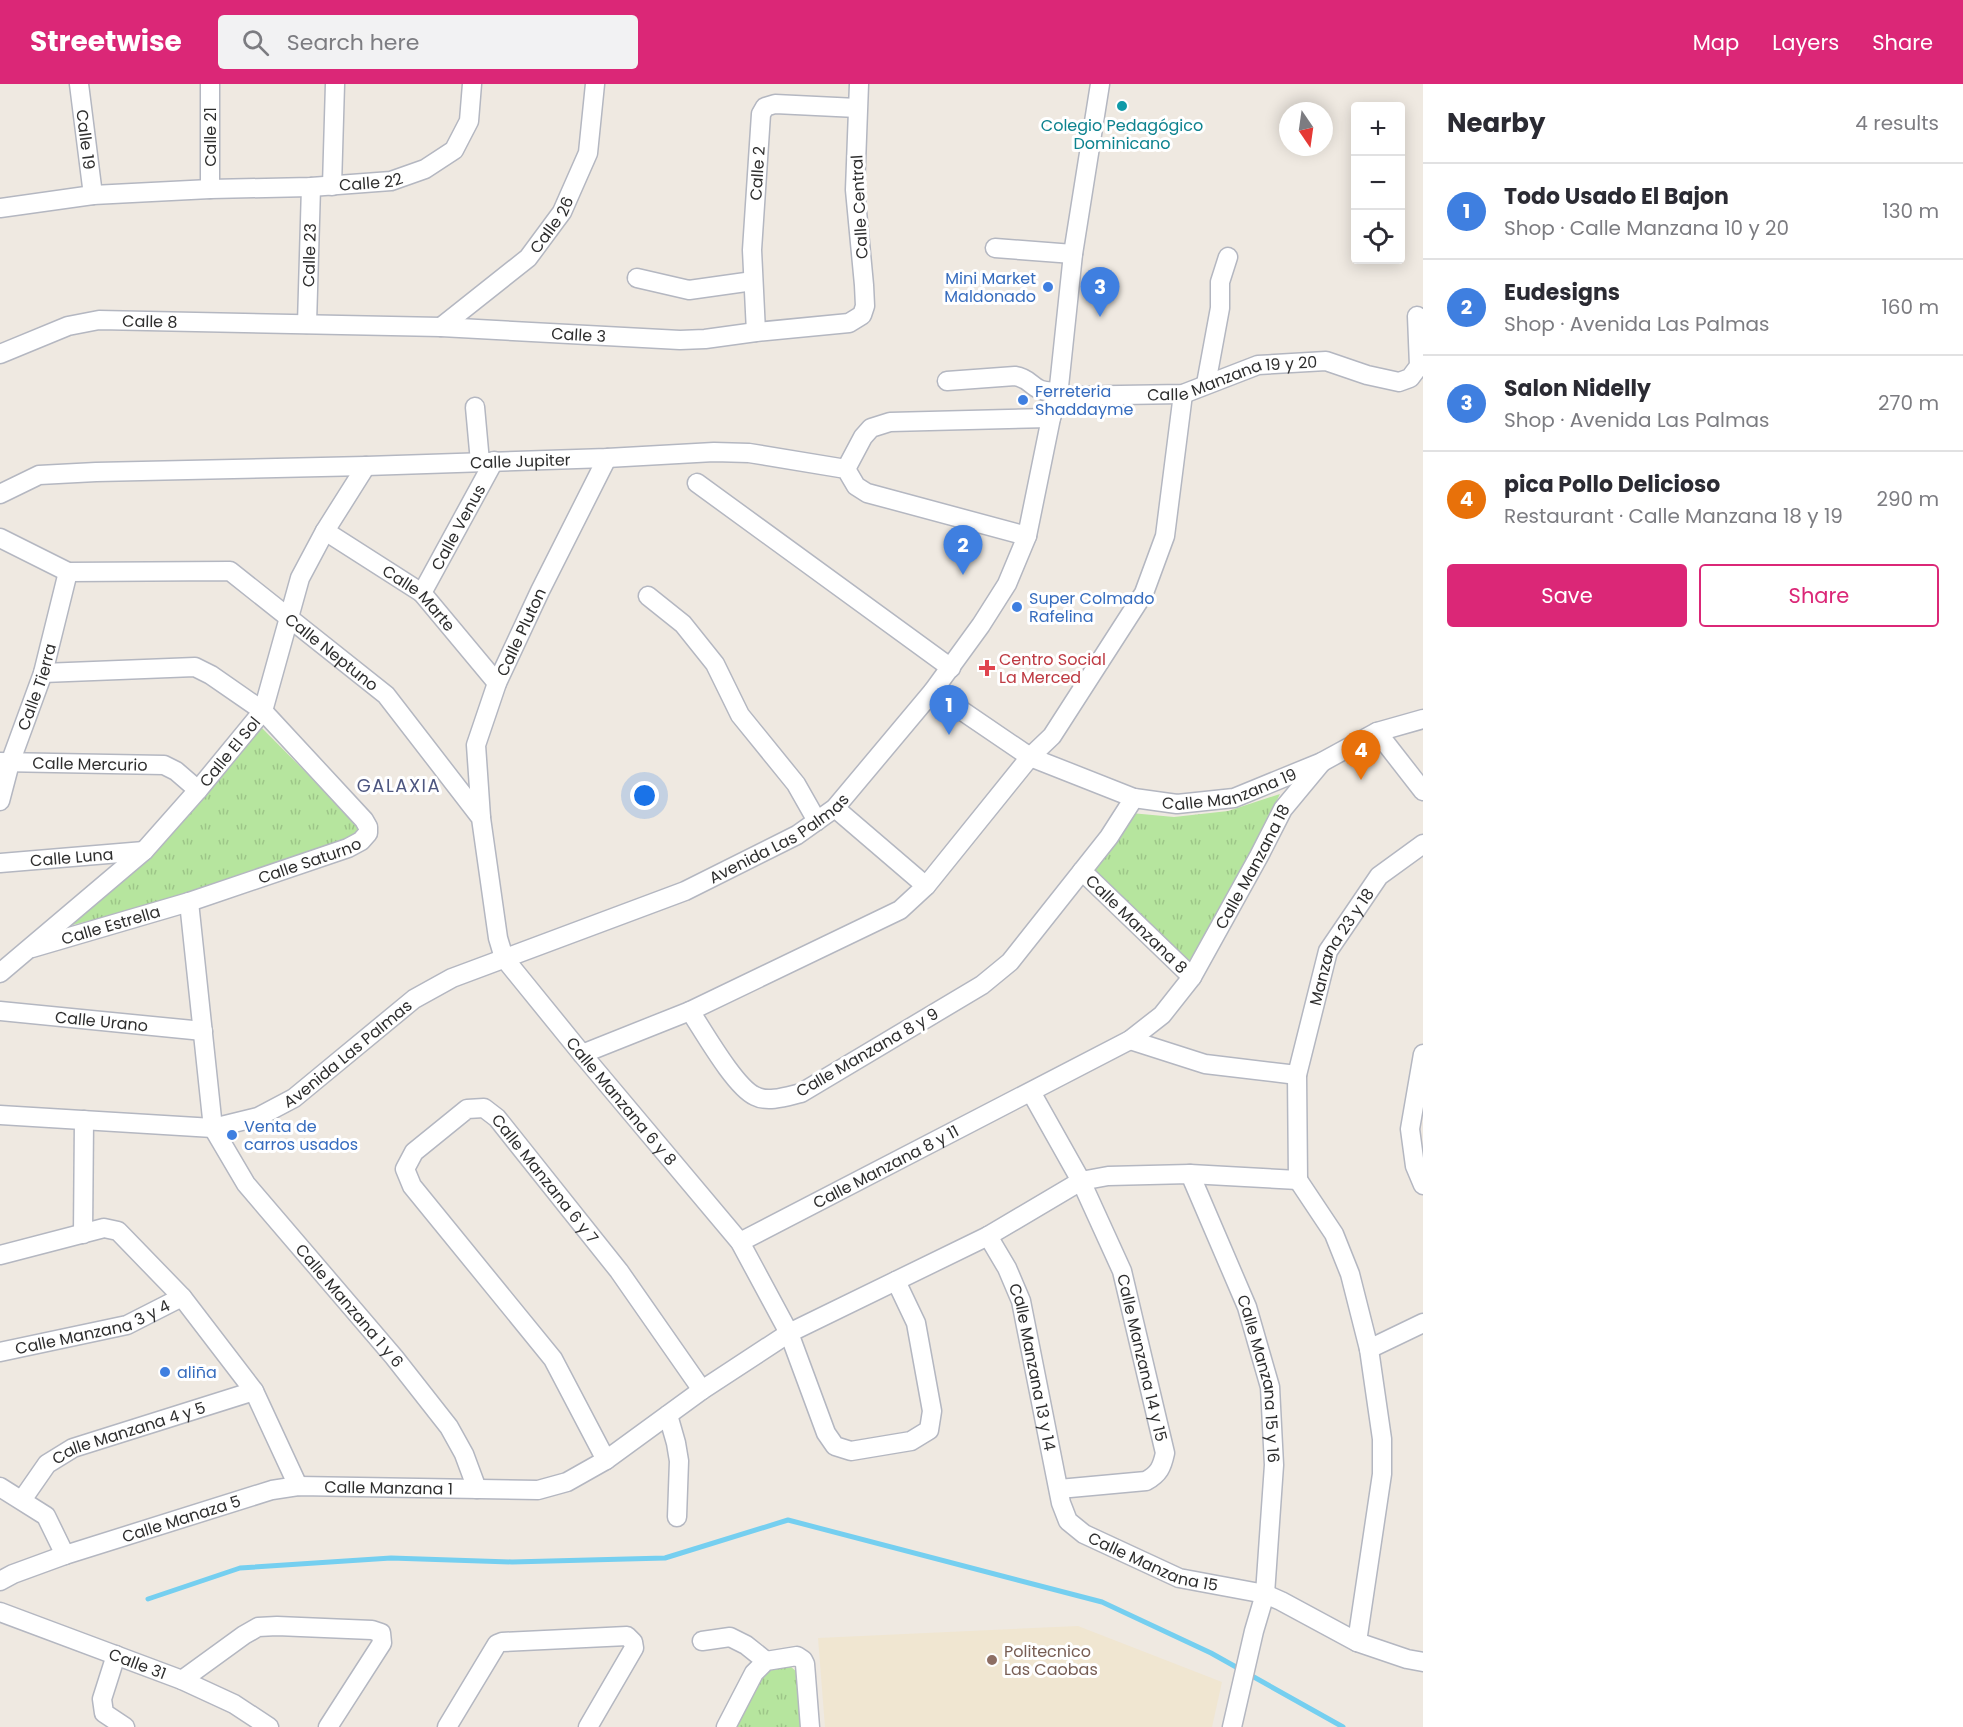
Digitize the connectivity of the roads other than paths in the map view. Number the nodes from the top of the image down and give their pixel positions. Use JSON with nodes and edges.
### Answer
{"nodes":[{"id":1,"x":79,"y":84,"type":"edge"},
{"id":2,"x":210,"y":84,"type":"edge"},
{"id":3,"x":335,"y":84,"type":"edge"},
{"id":4,"x":472,"y":84,"type":"edge"},
{"id":5,"x":595,"y":84,"type":"edge"},
{"id":6,"x":859,"y":84,"type":"edge"},
{"id":7,"x":1100,"y":84,"type":"edge"},
{"id":8,"x":857,"y":108,"type":"junction"},
{"id":9,"x":332,"y":186,"type":"junction"},
{"id":10,"x":311,"y":187,"type":"junction"},
{"id":11,"x":210,"y":189,"type":"junction"},
{"id":12,"x":93,"y":195,"type":"junction"},
{"id":13,"x":0,"y":208,"type":"edge"},
{"id":14,"x":995,"y":248,"type":"dead end"},
{"id":15,"x":1073,"y":254,"type":"junction"},
{"id":16,"x":1228,"y":257,"type":"dead end"},
{"id":17,"x":637,"y":278,"type":"dead end"},
{"id":18,"x":753,"y":281,"type":"junction"},
{"id":19,"x":1418,"y":316,"type":"dead end"},
{"id":20,"x":849,"y":323,"type":"joint"},
{"id":21,"x":307,"y":324,"type":"junction"},
{"id":22,"x":441,"y":327,"type":"junction"},
{"id":23,"x":756,"y":332,"type":"junction"},
{"id":24,"x":0,"y":354,"type":"edge"},
{"id":25,"x":947,"y":381,"type":"dead end"},
{"id":26,"x":1206,"y":384,"type":"junction"},
{"id":27,"x":1058,"y":393,"type":"junction"},
{"id":28,"x":1183,"y":394,"type":"junction"},
{"id":29,"x":476,"y":407,"type":"dead end"},
{"id":30,"x":1051,"y":418,"type":"junction"},
{"id":31,"x":607,"y":458,"type":"junction"},
{"id":32,"x":487,"y":462,"type":"junction"},
{"id":33,"x":366,"y":466,"type":"junction"},
{"id":34,"x":846,"y":470,"type":"junction"},
{"id":35,"x":697,"y":483,"type":"dead end"},
{"id":36,"x":0,"y":494,"type":"edge"},
{"id":37,"x":325,"y":531,"type":"junction"},
{"id":38,"x":1027,"y":536,"type":"junction"},
{"id":39,"x":0,"y":538,"type":"edge"},
{"id":40,"x":68,"y":572,"type":"junction"},
{"id":41,"x":422,"y":593,"type":"junction"},
{"id":42,"x":648,"y":596,"type":"dead end"},
{"id":43,"x":289,"y":619,"type":"junction"},
{"id":44,"x":951,"y":668,"type":"junction"},
{"id":45,"x":43,"y":672,"type":"junction"},
{"id":46,"x":497,"y":683,"type":"junction"},
{"id":47,"x":933,"y":692,"type":"junction"},
{"id":48,"x":263,"y":711,"type":"junction"},
{"id":49,"x":1423,"y":719,"type":"edge"},
{"id":50,"x":1377,"y":732,"type":"junction"},
{"id":51,"x":1030,"y":757,"type":"junction"},
{"id":52,"x":1322,"y":762,"type":"junction"},
{"id":53,"x":5,"y":763,"type":"edge"},
{"id":54,"x":198,"y":790,"type":"junction"},
{"id":55,"x":1423,"y":791,"type":"edge"},
{"id":56,"x":1134,"y":798,"type":"junction"},
{"id":57,"x":0,"y":801,"type":"edge"},
{"id":58,"x":835,"y":808,"type":"junction"},
{"id":59,"x":481,"y":818,"type":"junction"},
{"id":60,"x":817,"y":821,"type":"junction"},
{"id":61,"x":1423,"y":844,"type":"edge"},
{"id":62,"x":144,"y":850,"type":"junction"},
{"id":63,"x":0,"y":863,"type":"edge"},
{"id":64,"x":1082,"y":871,"type":"junction"},
{"id":65,"x":926,"y":886,"type":"junction"},
{"id":66,"x":189,"y":902,"type":"junction"},
{"id":67,"x":32,"y":948,"type":"junction"},
{"id":68,"x":504,"y":958,"type":"junction"},
{"id":69,"x":0,"y":973,"type":"edge"},
{"id":70,"x":1192,"y":977,"type":"junction"},
{"id":71,"x":0,"y":1011,"type":"edge"},
{"id":72,"x":690,"y":1011,"type":"junction"},
{"id":73,"x":203,"y":1030,"type":"junction"},
{"id":74,"x":1130,"y":1040,"type":"junction"},
{"id":75,"x":582,"y":1054,"type":"junction"},
{"id":76,"x":1423,"y":1054,"type":"edge"},
{"id":77,"x":1297,"y":1075,"type":"junction"},
{"id":78,"x":1031,"y":1092,"type":"junction"},
{"id":79,"x":0,"y":1115,"type":"edge"},
{"id":80,"x":84,"y":1120,"type":"junction"},
{"id":81,"x":213,"y":1128,"type":"junction"},
{"id":82,"x":1190,"y":1174,"type":"junction"},
{"id":83,"x":1298,"y":1180,"type":"junction"},
{"id":84,"x":1081,"y":1181,"type":"junction"},
{"id":85,"x":1423,"y":1185,"type":"edge"},
{"id":86,"x":82,"y":1234,"type":"junction"},
{"id":87,"x":988,"y":1236,"type":"junction"},
{"id":88,"x":740,"y":1242,"type":"junction"},
{"id":89,"x":0,"y":1256,"type":"edge"},
{"id":90,"x":896,"y":1281,"type":"junction"},
{"id":91,"x":182,"y":1297,"type":"junction"},
{"id":92,"x":1423,"y":1323,"type":"edge"},
{"id":93,"x":789,"y":1333,"type":"junction"},
{"id":94,"x":1369,"y":1349,"type":"junction"},
{"id":95,"x":0,"y":1352,"type":"edge"},
{"id":96,"x":702,"y":1390,"type":"junction"},
{"id":97,"x":254,"y":1391,"type":"junction"},
{"id":98,"x":668,"y":1415,"type":"junction"},
{"id":99,"x":606,"y":1460,"type":"junction"},
{"id":100,"x":298,"y":1486,"type":"junction"},
{"id":101,"x":0,"y":1487,"type":"edge"},
{"id":102,"x":477,"y":1489,"type":"junction"},
{"id":103,"x":1060,"y":1496,"type":"junction"},
{"id":104,"x":22,"y":1500,"type":"junction"},
{"id":105,"x":677,"y":1517,"type":"dead end"},
{"id":106,"x":65,"y":1555,"type":"junction"},
{"id":107,"x":0,"y":1581,"type":"edge"},
{"id":108,"x":1265,"y":1594,"type":"junction"},
{"id":109,"x":0,"y":1612,"type":"edge"},
{"id":110,"x":702,"y":1641,"type":"dead end"},
{"id":111,"x":1357,"y":1641,"type":"junction"},
{"id":112,"x":116,"y":1655,"type":"junction"},
{"id":113,"x":766,"y":1661,"type":"junction"},
{"id":114,"x":1423,"y":1662,"type":"edge"},
{"id":115,"x":183,"y":1680,"type":"junction"},
{"id":116,"x":125,"y":1727,"type":"edge"},
{"id":117,"x":269,"y":1727,"type":"edge"},
{"id":118,"x":328,"y":1727,"type":"edge"},
{"id":119,"x":447,"y":1727,"type":"edge"},
{"id":120,"x":588,"y":1727,"type":"edge"},
{"id":121,"x":726,"y":1727,"type":"edge"},
{"id":122,"x":810,"y":1727,"type":"edge"},
{"id":123,"x":1232,"y":1727,"type":"edge"}],
"edges":[{"from":1,"to":12,"type":"street","name":"Calle 19"},
{"from":2,"to":11,"type":"street","name":"Calle 21"},
{"from":3,"to":9,"type":"street"},
{"from":4,"to":9,"type":"street","name":"Calle 22"},
{"from":5,"to":22,"type":"street","name":"Calle 26"},
{"from":6,"to":8,"type":"street","name":"Calle Central"},
{"from":7,"to":15,"type":"street","name":"Avenida Las Palmas"},
{"from":8,"to":18,"type":"street","name":"Calle 2"},
{"from":8,"to":20,"type":"street","name":"Calle Central"},
{"from":9,"to":10,"type":"street","name":"Calle 22"},
{"from":10,"to":11,"type":"street","name":"Calle 22"},
{"from":10,"to":21,"type":"street","name":"Calle 23"},
{"from":11,"to":12,"type":"street","name":"Calle 22"},
{"from":12,"to":13,"type":"street","name":"Calle 22"},
{"from":14,"to":15,"type":"street"},
{"from":15,"to":27,"type":"street","name":"Avenida Las Palmas"},
{"from":16,"to":26,"type":"street"},
{"from":17,"to":18,"type":"street"},
{"from":18,"to":23,"type":"street","name":"Calle 2"},
{"from":19,"to":26,"type":"street","name":"Calle Manzana 19 y 20"},
{"from":20,"to":23,"type":"street","name":"Calle 3"},
{"from":21,"to":22,"type":"street","name":"Calle 3"},
{"from":21,"to":24,"type":"street","name":"Calle 8"},
{"from":22,"to":23,"type":"street","name":"Calle 3"},
{"from":25,"to":27,"type":"street","name":"Calle Manzana 19 y 20"},
{"from":26,"to":28,"type":"street","name":"Calle Manzana 19 y 20"},
{"from":27,"to":28,"type":"street","name":"Calle Manzana 19 y 20"},
{"from":27,"to":30,"type":"street","name":"Avenida Las Palmas"},
{"from":28,"to":51,"type":"street"},
{"from":29,"to":32,"type":"street","name":"Calle Venus"},
{"from":30,"to":34,"type":"street"},
{"from":30,"to":38,"type":"street","name":"Avenida Las Palmas"},
{"from":31,"to":32,"type":"street","name":"Calle Jupiter"},
{"from":31,"to":34,"type":"street","name":"Calle Jupiter"},
{"from":31,"to":46,"type":"street","name":"Calle Pluton"},
{"from":32,"to":33,"type":"street","name":"Calle Jupiter"},
{"from":32,"to":41,"type":"street","name":"Calle Venus"},
{"from":33,"to":36,"type":"street","name":"Calle Jupiter"},
{"from":33,"to":37,"type":"street","name":"Calle El Sol"},
{"from":34,"to":38,"type":"street"},
{"from":35,"to":44,"type":"street"},
{"from":37,"to":41,"type":"street","name":"Calle Marte"},
{"from":37,"to":43,"type":"street","name":"Calle El Sol"},
{"from":38,"to":44,"type":"street","name":"Avenida Las Palmas"},
{"from":39,"to":40,"type":"street","name":"Calle Neptuno"},
{"from":40,"to":43,"type":"street","name":"Calle Neptuno"},
{"from":40,"to":45,"type":"street","name":"Calle Tierra"},
{"from":41,"to":46,"type":"street","name":"Calle Marte"},
{"from":42,"to":60,"type":"street"},
{"from":43,"to":48,"type":"street","name":"Calle El Sol"},
{"from":43,"to":59,"type":"street","name":"Calle Neptuno"},
{"from":44,"to":47,"type":"street","name":"Avenida Las Palmas"},
{"from":45,"to":48,"type":"street","name":"Calle Saturno"},
{"from":45,"to":53,"type":"street","name":"Calle Tierra"},
{"from":46,"to":59,"type":"street","name":"Calle Pluton"},
{"from":47,"to":51,"type":"street","name":"Calle Manzana 19"},
{"from":47,"to":58,"type":"street","name":"Avenida Las Palmas"},
{"from":48,"to":54,"type":"street","name":"Calle El Sol"},
{"from":48,"to":66,"type":"street","name":"Calle Saturno"},
{"from":49,"to":50,"type":"street","name":"Calle Manzana 19"},
{"from":50,"to":52,"type":"street","name":"Calle Manzana 19"},
{"from":50,"to":55,"type":"street"},
{"from":51,"to":56,"type":"street","name":"Calle Manzana 19"},
{"from":51,"to":65,"type":"street"},
{"from":52,"to":56,"type":"street","name":"Calle Manzana 19"},
{"from":52,"to":70,"type":"street","name":"Calle Manzana 18"},
{"from":53,"to":54,"type":"street","name":"Calle Mercurio"},
{"from":53,"to":57,"type":"street","name":"Calle Tierra"},
{"from":54,"to":62,"type":"street","name":"Calle El Sol"},
{"from":56,"to":64,"type":"street","name":"Calle Manzana 8 y 9"},
{"from":58,"to":60,"type":"street","name":"Avenida Las Palmas"},
{"from":58,"to":65,"type":"street"},
{"from":59,"to":68,"type":"street","name":"Calle Neptuno"},
{"from":60,"to":68,"type":"street","name":"Avenida Las Palmas"},
{"from":61,"to":77,"type":"street","name":"Manzana 23 y 18"},
{"from":62,"to":63,"type":"street","name":"Calle Luna"},
{"from":62,"to":67,"type":"street","name":"Calle El Sol"},
{"from":64,"to":70,"type":"street","name":"Calle Manzana 8"},
{"from":64,"to":72,"type":"street","name":"Calle Manzana 8 y 9"},
{"from":65,"to":72,"type":"street"},
{"from":66,"to":67,"type":"street","name":"Calle Estrella"},
{"from":66,"to":73,"type":"street"},
{"from":67,"to":69,"type":"street","name":"Calle El Sol"},
{"from":68,"to":75,"type":"street","name":"Calle Manzana 6 y 8"},
{"from":68,"to":81,"type":"street","name":"Avenida Las Palmas"},
{"from":70,"to":74,"type":"street","name":"Calle Manzana 18"},
{"from":71,"to":73,"type":"street","name":"Calle Urano"},
{"from":72,"to":75,"type":"street"},
{"from":73,"to":81,"type":"street"},
{"from":74,"to":77,"type":"street"},
{"from":74,"to":78,"type":"street","name":"Calle Manzana 8 y 11"},
{"from":75,"to":88,"type":"street","name":"Calle Manzana 6 y 8"},
{"from":76,"to":85,"type":"street"},
{"from":77,"to":83,"type":"street","name":"Manzana 23 y 18"},
{"from":78,"to":84,"type":"street","name":"Calle Manzana 14 y 15"},
{"from":78,"to":88,"type":"street","name":"Calle Manzana 8 y 11"},
{"from":79,"to":80,"type":"street","name":"Avenida Las Palmas"},
{"from":80,"to":81,"type":"street","name":"Avenida Las Palmas"},
{"from":80,"to":86,"type":"street"},
{"from":81,"to":102,"type":"street","name":"Calle Manzana 1 y 6"},
{"from":82,"to":83,"type":"street"},
{"from":82,"to":84,"type":"street"},
{"from":82,"to":108,"type":"street","name":"Calle Manzana 15 y 16"},
{"from":83,"to":94,"type":"street"},
{"from":84,"to":87,"type":"street","name":"Calle Manzana 1"},
{"from":84,"to":103,"type":"street","name":"Calle Manzana 14 y 15"},
{"from":86,"to":89,"type":"street"},
{"from":86,"to":91,"type":"street"},
{"from":87,"to":90,"type":"street","name":"Calle Manzana 1"},
{"from":87,"to":103,"type":"street","name":"Calle Manzana 13 y 14"},
{"from":88,"to":93,"type":"street","name":"Calle Manzana 6 y 8"},
{"from":90,"to":93,"type":"street","name":"Calle Manzana 1"},
{"from":90,"to":93,"type":"street","name":"Calle Manzana 6 y 8"},
{"from":91,"to":95,"type":"street","name":"Calle Manzana 3 y 4"},
{"from":91,"to":97,"type":"street"},
{"from":92,"to":94,"type":"street"},
{"from":93,"to":96,"type":"street","name":"Calle Manzana 1"},
{"from":94,"to":111,"type":"street"},
{"from":96,"to":98,"type":"street","name":"Calle Manzana 1"},
{"from":96,"to":99,"type":"street","name":"Calle Manzana 6 y 7"},
{"from":97,"to":100,"type":"street"},
{"from":97,"to":104,"type":"street","name":"Calle Manzana 4 y 5"},
{"from":98,"to":99,"type":"street","name":"Calle Manzana 1"},
{"from":98,"to":105,"type":"street"},
{"from":99,"to":102,"type":"street","name":"Calle Manzana 1"},
{"from":100,"to":102,"type":"street","name":"Calle Manzana 1"},
{"from":100,"to":106,"type":"street","name":"Calle Manaza 5"},
{"from":101,"to":104,"type":"street"},
{"from":103,"to":108,"type":"street","name":"Calle Manzana 15"},
{"from":104,"to":106,"type":"street"},
{"from":106,"to":107,"type":"street","name":"Calle Manaza 5"},
{"from":108,"to":111,"type":"street","name":"Calle Manzana 15"},
{"from":108,"to":123,"type":"street","name":"Calle Manzana 15 y 16"},
{"from":109,"to":112,"type":"street","name":"Calle 31"},
{"from":110,"to":113,"type":"street"},
{"from":111,"to":114,"type":"street","name":"Calle Manzana 15"},
{"from":112,"to":115,"type":"street","name":"Calle 31"},
{"from":112,"to":116,"type":"street"},
{"from":113,"to":121,"type":"street"},
{"from":113,"to":122,"type":"street"},
{"from":115,"to":117,"type":"street","name":"Calle 31"},
{"from":115,"to":118,"type":"street"},
{"from":119,"to":120,"type":"street"}]}
